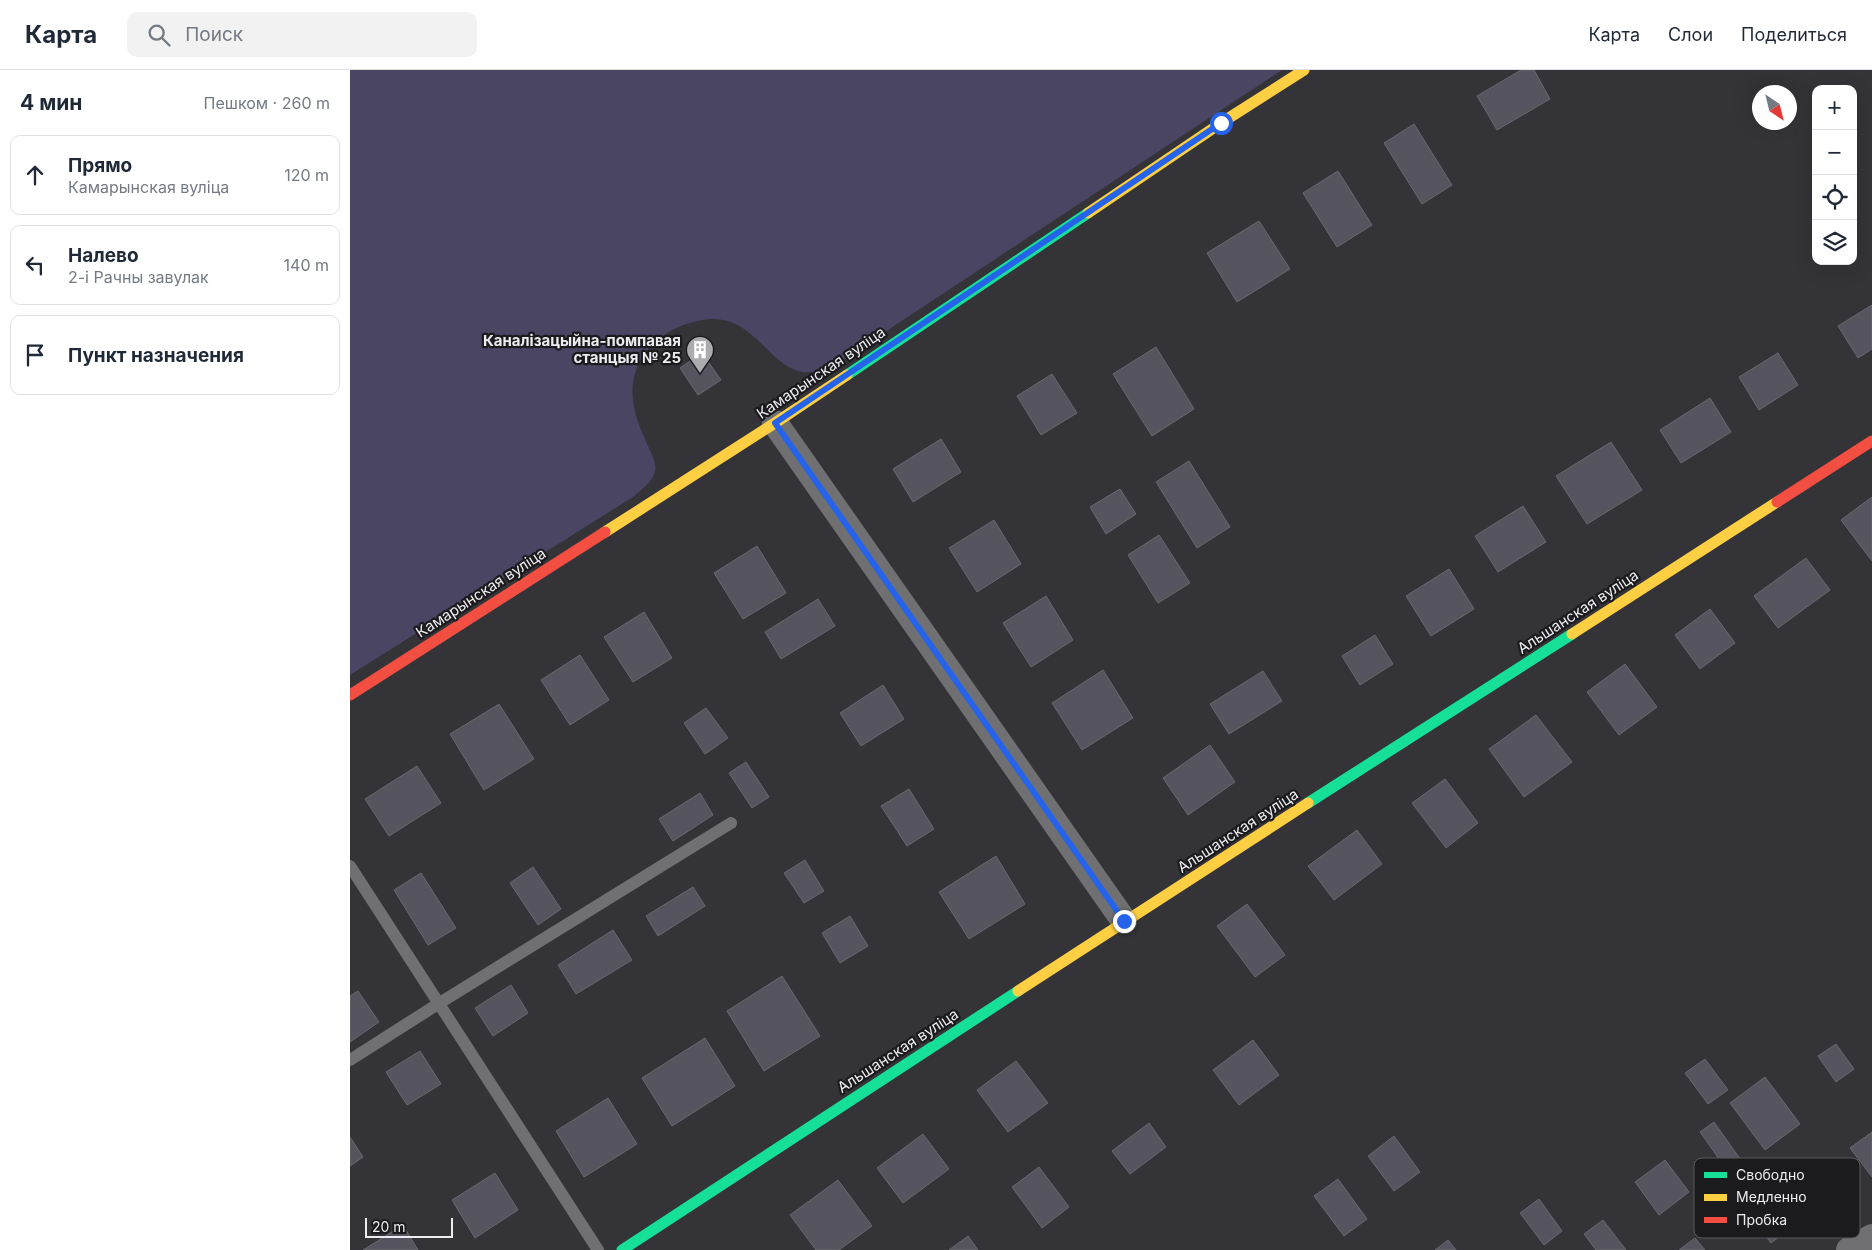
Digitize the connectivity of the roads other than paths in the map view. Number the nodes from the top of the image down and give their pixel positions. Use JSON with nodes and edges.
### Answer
{"nodes":[{"id":1,"x":1304,"y":70,"type":"edge"},
{"id":2,"x":775,"y":423,"type":"junction"},
{"id":3,"x":1872,"y":441,"type":"edge"},
{"id":4,"x":350,"y":695,"type":"edge"},
{"id":5,"x":731,"y":823,"type":"dead end"},
{"id":6,"x":350,"y":866,"type":"edge"},
{"id":7,"x":1124,"y":921,"type":"junction"},
{"id":8,"x":438,"y":1004,"type":"junction"},
{"id":9,"x":350,"y":1060,"type":"edge"},
{"id":10,"x":1872,"y":1237,"type":"edge"},
{"id":11,"x":598,"y":1250,"type":"edge"},
{"id":12,"x":622,"y":1250,"type":"edge"},
{"id":13,"x":1849,"y":1250,"type":"edge"}],
"edges":[{"from":1,"to":2,"type":"street","name":"Камарынская вуліца"},
{"from":2,"to":4,"type":"street","name":"Камарынская вуліца"},
{"from":2,"to":7,"type":"street"},
{"from":3,"to":7,"type":"street","name":"Альшанская вуліца"},
{"from":5,"to":8,"type":"lane"},
{"from":6,"to":8,"type":"lane"},
{"from":7,"to":12,"type":"street","name":"Альшанская вуліца"},
{"from":8,"to":9,"type":"lane"},
{"from":8,"to":11,"type":"lane"},
{"from":10,"to":13,"type":"street"}]}
